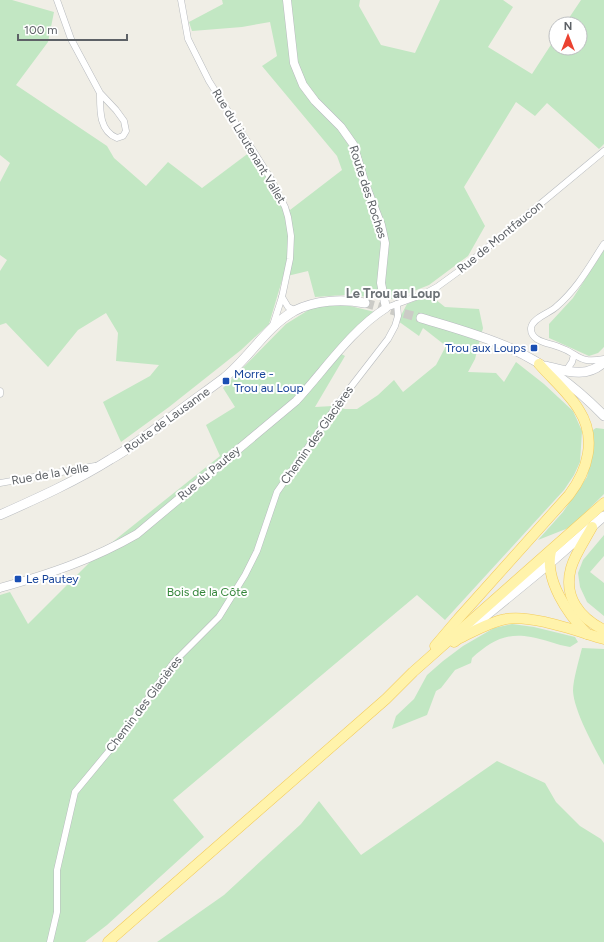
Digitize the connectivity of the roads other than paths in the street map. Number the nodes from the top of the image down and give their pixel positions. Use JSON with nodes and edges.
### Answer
{"nodes":[{"id":1,"x":57,"y":0,"type":"edge"},
{"id":2,"x":181,"y":0,"type":"edge"},
{"id":3,"x":287,"y":0,"type":"edge"},
{"id":4,"x":100,"y":93,"type":"junction"},
{"id":5,"x":604,"y":151,"type":"edge"},
{"id":6,"x":604,"y":244,"type":"edge"},
{"id":7,"x":282,"y":297,"type":"junction"},
{"id":8,"x":365,"y":303,"type":"tunnel mouth"},
{"id":9,"x":397,"y":304,"type":"junction"},
{"id":10,"x":386,"y":308,"type":"junction"},
{"id":11,"x":296,"y":310,"type":"junction"},
{"id":12,"x":421,"y":318,"type":"tunnel mouth"},
{"id":13,"x":271,"y":329,"type":"junction"},
{"id":14,"x":574,"y":355,"type":"junction"},
{"id":15,"x":604,"y":359,"type":"edge"},
{"id":16,"x":604,"y":362,"type":"edge"},
{"id":17,"x":539,"y":364,"type":"junction"},
{"id":18,"x":566,"y":371,"type":"junction"},
{"id":19,"x":0,"y":391,"type":"edge"},
{"id":20,"x":0,"y":394,"type":"edge"},
{"id":21,"x":604,"y":416,"type":"edge"},
{"id":22,"x":100,"y":466,"type":"junction"},
{"id":23,"x":0,"y":483,"type":"edge"},
{"id":24,"x":604,"y":503,"type":"edge"},
{"id":25,"x":0,"y":515,"type":"edge"},
{"id":26,"x":604,"y":516,"type":"edge"},
{"id":27,"x":592,"y":527,"type":"junction"},
{"id":28,"x":551,"y":551,"type":"junction"},
{"id":29,"x":549,"y":564,"type":"junction"},
{"id":30,"x":0,"y":588,"type":"edge"},
{"id":31,"x":604,"y":630,"type":"edge"},
{"id":32,"x":588,"y":635,"type":"junction"},
{"id":33,"x":458,"y":639,"type":"junction"},
{"id":34,"x":604,"y":640,"type":"edge"},
{"id":35,"x":413,"y":672,"type":"junction"},
{"id":36,"x":386,"y":699,"type":"junction"},
{"id":37,"x":50,"y":942,"type":"edge"},
{"id":38,"x":108,"y":942,"type":"edge"}],
"edges":[{"from":1,"to":4,"type":"street"},
{"from":2,"to":7,"type":"street","name":"Rue du Lieutenant Vallet"},
{"from":3,"to":10,"type":"street","name":"Route des Roches"},
{"from":4,"to":4,"type":"street"},
{"from":5,"to":9,"type":"street","name":"Rue de Montfaucon"},
{"from":6,"to":14,"type":"street"},
{"from":7,"to":11,"type":"street"},
{"from":7,"to":13,"type":"street","name":"Rue du Lieutenant Vallet"},
{"from":8,"to":11,"type":"main road","name":"Route de Lausanne"},
{"from":9,"to":10,"type":"street","name":"Rue de Montfaucon"},
{"from":9,"to":37,"type":"street","name":"Chemin des Glacières"},
{"from":10,"to":30,"type":"street","name":"Rue du Pautey"},
{"from":11,"to":13,"type":"main road","name":"Route de Lausanne"},
{"from":12,"to":17,"type":"main road"},
{"from":13,"to":22,"type":"main road","name":"Route de Lausanne"},
{"from":14,"to":15,"type":"street"},
{"from":14,"to":18,"type":"street"},
{"from":16,"to":18,"type":"main road"},
{"from":17,"to":18,"type":"main road"},
{"from":17,"to":21,"type":"main road"},
{"from":17,"to":35,"type":"main road"},
{"from":19,"to":20,"type":"street"},
{"from":22,"to":23,"type":"street","name":"Rue de la Velle"},
{"from":22,"to":25,"type":"main road","name":"Route de Lausanne"},
{"from":24,"to":28,"type":"main road"},
{"from":26,"to":27,"type":"main road"},
{"from":27,"to":29,"type":"main road"},
{"from":27,"to":31,"type":"main road"},
{"from":28,"to":29,"type":"main road"},
{"from":28,"to":35,"type":"main road"},
{"from":29,"to":32,"type":"main road"},
{"from":29,"to":33,"type":"main road"},
{"from":32,"to":33,"type":"main road"},
{"from":32,"to":34,"type":"main road"},
{"from":33,"to":36,"type":"main road"},
{"from":35,"to":36,"type":"main road"},
{"from":36,"to":38,"type":"main road"}]}
